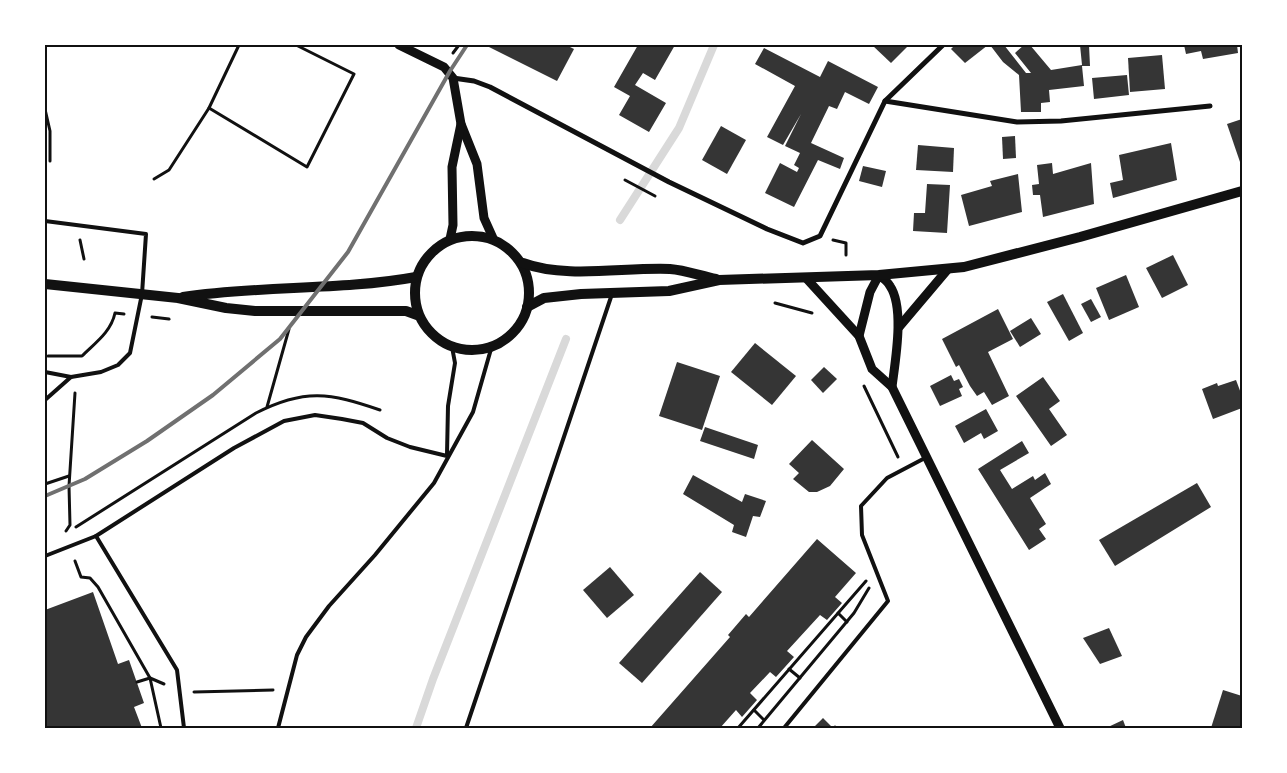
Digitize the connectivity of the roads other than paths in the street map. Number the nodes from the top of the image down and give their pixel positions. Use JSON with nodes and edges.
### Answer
{"nodes":[{"id":1,"x":399,"y":45,"type":"edge"},
{"id":2,"x":942,"y":45,"type":"edge"},
{"id":3,"x":453,"y":78,"type":"junction"},
{"id":4,"x":885,"y":101,"type":"junction"},
{"id":5,"x":1210,"y":106,"type":"dead end"},
{"id":6,"x":462,"y":124,"type":"junction"},
{"id":7,"x":1242,"y":191,"type":"edge"},
{"id":8,"x":45,"y":221,"type":"edge"},
{"id":9,"x":493,"y":238,"type":"junction"},
{"id":10,"x":450,"y":239,"type":"junction"},
{"id":11,"x":523,"y":263,"type":"junction"},
{"id":12,"x":948,"y":269,"type":"junction"},
{"id":13,"x":879,"y":275,"type":"junction"},
{"id":14,"x":416,"y":277,"type":"junction"},
{"id":15,"x":806,"y":278,"type":"junction"},
{"id":16,"x":719,"y":280,"type":"junction"},
{"id":17,"x":45,"y":284,"type":"edge"},
{"id":18,"x":613,"y":292,"type":"junction"},
{"id":19,"x":142,"y":294,"type":"junction"},
{"id":20,"x":178,"y":298,"type":"junction"},
{"id":21,"x":527,"y":307,"type":"junction"},
{"id":22,"x":417,"y":315,"type":"junction"},
{"id":23,"x":899,"y":327,"type":"junction"},
{"id":24,"x":859,"y":336,"type":"junction"},
{"id":25,"x":452,"y":347,"type":"junction"},
{"id":26,"x":491,"y":349,"type":"junction"},
{"id":27,"x":45,"y":372,"type":"edge"},
{"id":28,"x":71,"y":377,"type":"junction"},
{"id":29,"x":892,"y":387,"type":"junction"},
{"id":30,"x":45,"y":400,"type":"edge"},
{"id":31,"x":447,"y":456,"type":"junction"},
{"id":32,"x":925,"y":458,"type":"junction"},
{"id":33,"x":96,"y":536,"type":"junction"},
{"id":34,"x":45,"y":556,"type":"edge"},
{"id":35,"x":184,"y":728,"type":"edge"},
{"id":36,"x":278,"y":728,"type":"edge"},
{"id":37,"x":466,"y":728,"type":"edge"},
{"id":38,"x":784,"y":728,"type":"edge"},
{"id":39,"x":1060,"y":728,"type":"edge"}],
"edges":[{"from":1,"to":3,"type":"street"},
{"from":2,"to":4,"type":"street"},
{"from":3,"to":4,"type":"street"},
{"from":3,"to":6,"type":"street"},
{"from":4,"to":5,"type":"street"},
{"from":6,"to":9,"type":"street"},
{"from":6,"to":10,"type":"street"},
{"from":7,"to":12,"type":"main road"},
{"from":8,"to":19,"type":"lane"},
{"from":9,"to":10,"type":"main road"},
{"from":9,"to":11,"type":"main road"},
{"from":10,"to":14,"type":"main road"},
{"from":11,"to":16,"type":"main road"},
{"from":11,"to":21,"type":"main road"},
{"from":12,"to":13,"type":"main road"},
{"from":12,"to":23,"type":"street"},
{"from":13,"to":15,"type":"main road"},
{"from":13,"to":23,"type":"street"},
{"from":13,"to":24,"type":"street"},
{"from":14,"to":20,"type":"main road"},
{"from":14,"to":22,"type":"main road"},
{"from":15,"to":16,"type":"main road"},
{"from":15,"to":24,"type":"street"},
{"from":16,"to":18,"type":"main road"},
{"from":17,"to":19,"type":"main road"},
{"from":18,"to":21,"type":"main road"},
{"from":18,"to":37,"type":"lane"},
{"from":19,"to":20,"type":"main road"},
{"from":19,"to":28,"type":"lane"},
{"from":20,"to":22,"type":"main road"},
{"from":21,"to":26,"type":"main road"},
{"from":22,"to":25,"type":"main road"},
{"from":23,"to":29,"type":"street"},
{"from":24,"to":29,"type":"street"},
{"from":25,"to":26,"type":"main road"},
{"from":25,"to":31,"type":"lane"},
{"from":26,"to":31,"type":"lane"},
{"from":27,"to":28,"type":"lane"},
{"from":28,"to":30,"type":"lane"},
{"from":29,"to":32,"type":"street"},
{"from":31,"to":33,"type":"lane"},
{"from":31,"to":36,"type":"lane"},
{"from":32,"to":38,"type":"lane"},
{"from":32,"to":39,"type":"street"},
{"from":33,"to":34,"type":"lane"},
{"from":33,"to":35,"type":"lane"}]}
